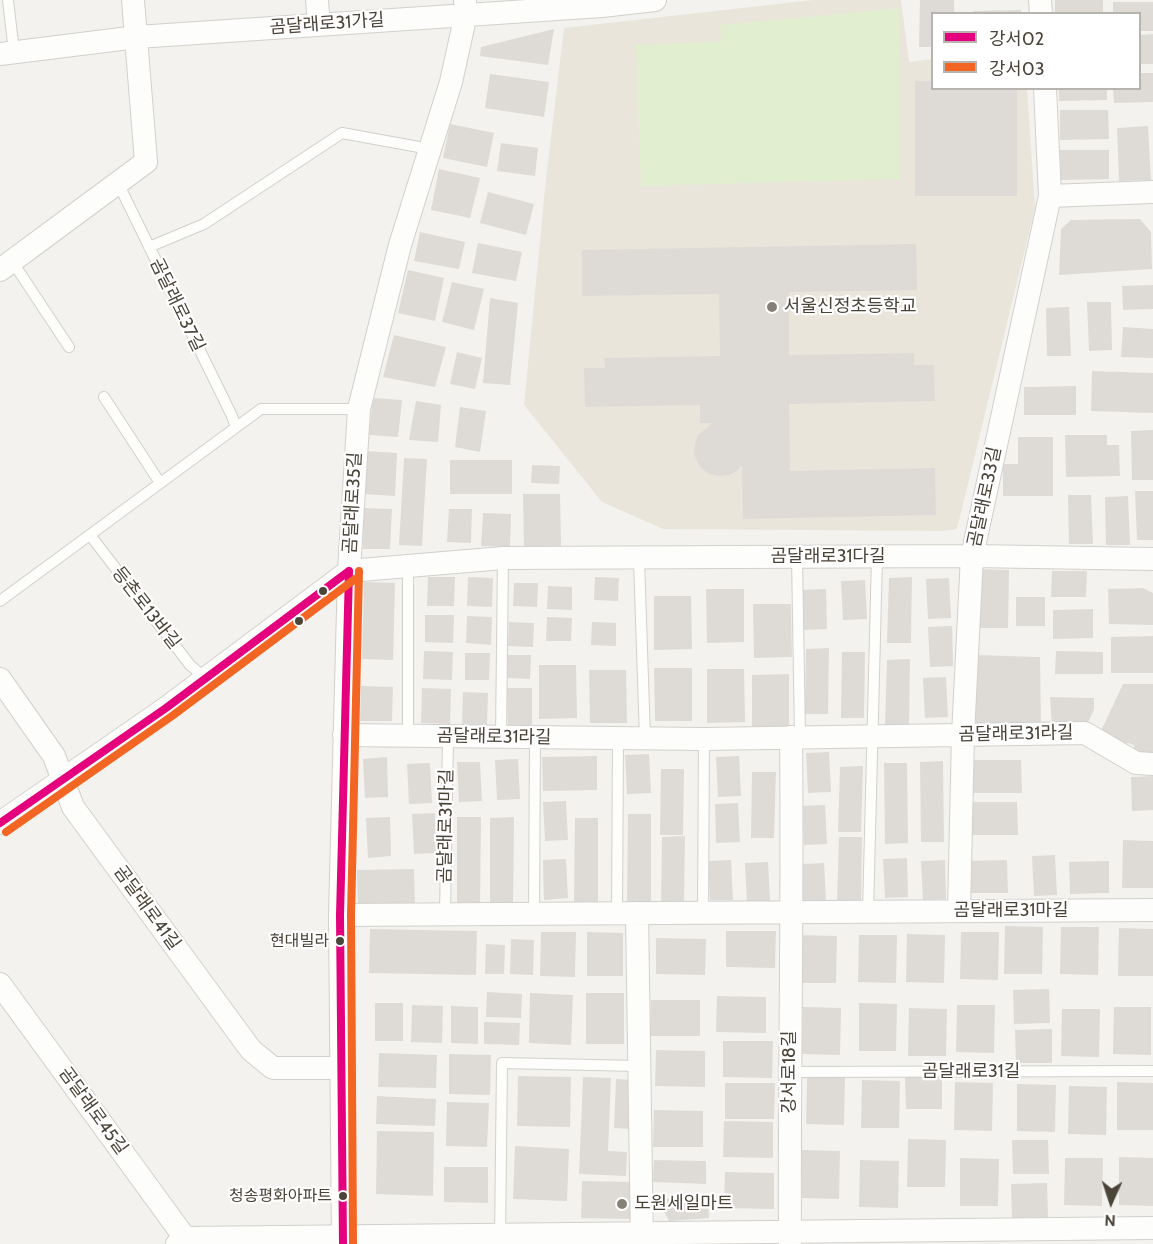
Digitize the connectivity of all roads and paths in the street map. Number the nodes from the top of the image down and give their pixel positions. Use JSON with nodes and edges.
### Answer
{"nodes":[{"id":1,"x":8,"y":0,"type":"edge"},
{"id":2,"x":133,"y":0,"type":"edge"},
{"id":3,"x":316,"y":0,"type":"edge"},
{"id":4,"x":655,"y":0,"type":"edge"},
{"id":5,"x":601,"y":3,"type":"edge"},
{"id":6,"x":466,"y":7,"type":"edge"},
{"id":7,"x":319,"y":25,"type":"junction"},
{"id":8,"x":137,"y":37,"type":"junction"},
{"id":9,"x":7,"y":53,"type":"edge"},
{"id":10,"x":1045,"y":90,"type":"edge"},
{"id":11,"x":430,"y":149,"type":"junction"},
{"id":12,"x":118,"y":183,"type":"junction"},
{"id":13,"x":1153,"y":192,"type":"edge"},
{"id":14,"x":1050,"y":196,"type":"junction"},
{"id":15,"x":149,"y":247,"type":"junction"},
{"id":16,"x":6,"y":265,"type":"edge"},
{"id":17,"x":69,"y":346,"type":"dead end"},
{"id":18,"x":104,"y":397,"type":"dead end"},
{"id":19,"x":359,"y":409,"type":"junction"},
{"id":20,"x":236,"y":427,"type":"junction"},
{"id":21,"x":160,"y":483,"type":"junction"},
{"id":22,"x":90,"y":535,"type":"junction"},
{"id":23,"x":972,"y":556,"type":"junction"},
{"id":24,"x":797,"y":557,"type":"junction"},
{"id":25,"x":877,"y":557,"type":"junction"},
{"id":26,"x":503,"y":558,"type":"junction"},
{"id":27,"x":639,"y":559,"type":"junction"},
{"id":28,"x":1153,"y":559,"type":"edge"},
{"id":29,"x":408,"y":567,"type":"junction"},
{"id":30,"x":349,"y":571,"type":"junction"},
{"id":31,"x":0,"y":601,"type":"edge"},
{"id":32,"x":205,"y":678,"type":"junction"},
{"id":33,"x":0,"y":679,"type":"edge"},
{"id":34,"x":344,"y":735,"type":"junction"},
{"id":35,"x":963,"y":735,"type":"junction"},
{"id":36,"x":408,"y":736,"type":"junction"},
{"id":37,"x":448,"y":737,"type":"junction"},
{"id":38,"x":501,"y":737,"type":"junction"},
{"id":39,"x":795,"y":737,"type":"junction"},
{"id":40,"x":872,"y":737,"type":"junction"},
{"id":41,"x":535,"y":738,"type":"junction"},
{"id":42,"x":618,"y":739,"type":"junction"},
{"id":43,"x":645,"y":739,"type":"junction"},
{"id":44,"x":704,"y":739,"type":"junction"},
{"id":45,"x":1153,"y":764,"type":"edge"},
{"id":46,"x":62,"y":780,"type":"junction"},
{"id":47,"x":0,"y":823,"type":"edge"},
{"id":48,"x":1153,"y":910,"type":"edge"},
{"id":49,"x":959,"y":911,"type":"junction"},
{"id":50,"x":793,"y":912,"type":"junction"},
{"id":51,"x":868,"y":912,"type":"junction"},
{"id":52,"x":627,"y":913,"type":"junction"},
{"id":53,"x":703,"y":913,"type":"junction"},
{"id":54,"x":445,"y":914,"type":"junction"},
{"id":55,"x":534,"y":914,"type":"junction"},
{"id":56,"x":340,"y":915,"type":"junction"},
{"id":57,"x":0,"y":984,"type":"edge"},
{"id":58,"x":639,"y":1066,"type":"junction"},
{"id":59,"x":341,"y":1068,"type":"junction"},
{"id":60,"x":1153,"y":1071,"type":"edge"},
{"id":61,"x":789,"y":1072,"type":"junction"},
{"id":62,"x":1153,"y":1228,"type":"edge"},
{"id":63,"x":642,"y":1238,"type":"edge"},
{"id":64,"x":790,"y":1238,"type":"edge"},
{"id":65,"x":500,"y":1239,"type":"edge"},
{"id":66,"x":343,"y":1240,"type":"edge"},
{"id":67,"x":181,"y":1241,"type":"edge"}],
"edges":[{"from":1,"to":9,"type":"lane"},
{"from":2,"to":8,"type":"street"},
{"from":3,"to":7,"type":"street"},
{"from":4,"to":5,"type":"street","name":"곰달래로31가길"},
{"from":5,"to":6,"type":"street","name":"곰달래로31가길"},
{"from":6,"to":7,"type":"street","name":"곰달래로31가길"},
{"from":6,"to":11,"type":"street","name":"곰달래로35길"},
{"from":7,"to":8,"type":"street","name":"곰달래로31가길"},
{"from":8,"to":9,"type":"street","name":"곰달래로31가길"},
{"from":8,"to":12,"type":"street"},
{"from":10,"to":14,"type":"street","name":"곰달래로33길"},
{"from":11,"to":15,"type":"lane"},
{"from":11,"to":19,"type":"street","name":"곰달래로35길"},
{"from":12,"to":15,"type":"lane","name":"곰달래로37길"},
{"from":12,"to":16,"type":"street"},
{"from":13,"to":14,"type":"street"},
{"from":14,"to":23,"type":"street","name":"곰달래로33길"},
{"from":15,"to":20,"type":"lane","name":"곰달래로37길"},
{"from":16,"to":17,"type":"lane"},
{"from":18,"to":21,"type":"lane"},
{"from":19,"to":20,"type":"lane"},
{"from":19,"to":30,"type":"street","name":"곰달래로35길"},
{"from":20,"to":21,"type":"lane"},
{"from":21,"to":22,"type":"lane"},
{"from":22,"to":31,"type":"lane"},
{"from":22,"to":32,"type":"lane","name":"등촌로13바길"},
{"from":23,"to":25,"type":"street","name":"곰달래로31다길"},
{"from":23,"to":28,"type":"street","name":"곰달래로31다길"},
{"from":23,"to":35,"type":"street","name":"곰달래로33길"},
{"from":24,"to":25,"type":"street","name":"곰달래로31다길"},
{"from":24,"to":27,"type":"street","name":"곰달래로31다길"},
{"from":24,"to":39,"type":"lane"},
{"from":25,"to":40,"type":"lane"},
{"from":26,"to":27,"type":"street","name":"곰달래로31다길"},
{"from":26,"to":29,"type":"street","name":"곰달래로31다길"},
{"from":26,"to":38,"type":"lane"},
{"from":27,"to":43,"type":"lane"},
{"from":29,"to":30,"type":"street","name":"곰달래로31다길"},
{"from":29,"to":36,"type":"lane"},
{"from":30,"to":32,"type":"street"},
{"from":30,"to":34,"type":"street","name":"곰달래로35길"},
{"from":32,"to":46,"type":"street"},
{"from":33,"to":46,"type":"street","name":"곰달래로41길"},
{"from":34,"to":36,"type":"street","name":"곰달래로31라길"},
{"from":34,"to":56,"type":"street","name":"곰달래로35길"},
{"from":35,"to":40,"type":"street","name":"곰달래로31라길"},
{"from":35,"to":45,"type":"street","name":"곰달래로31라길"},
{"from":35,"to":49,"type":"street","name":"곰달래로33길"},
{"from":36,"to":37,"type":"street","name":"곰달래로31라길"},
{"from":37,"to":38,"type":"street","name":"곰달래로31라길"},
{"from":37,"to":54,"type":"lane","name":"곰달래로31마길"},
{"from":38,"to":41,"type":"street","name":"곰달래로31라길"},
{"from":39,"to":40,"type":"street","name":"곰달래로31라길"},
{"from":39,"to":44,"type":"street","name":"곰달래로31라길"},
{"from":39,"to":50,"type":"street"},
{"from":40,"to":51,"type":"lane"},
{"from":41,"to":42,"type":"street","name":"곰달래로31라길"},
{"from":41,"to":55,"type":"lane"},
{"from":42,"to":43,"type":"street","name":"곰달래로31라길"},
{"from":42,"to":52,"type":"lane"},
{"from":43,"to":44,"type":"street","name":"곰달래로31라길"},
{"from":44,"to":53,"type":"lane"},
{"from":46,"to":47,"type":"street"},
{"from":46,"to":59,"type":"street","name":"곰달래로41길"},
{"from":48,"to":49,"type":"street","name":"곰달래로31마길"},
{"from":49,"to":51,"type":"street","name":"곰달래로31마길"},
{"from":50,"to":51,"type":"street","name":"곰달래로31마길"},
{"from":50,"to":53,"type":"street","name":"곰달래로31마길"},
{"from":50,"to":61,"type":"street","name":"강서로18길"},
{"from":52,"to":53,"type":"street","name":"곰달래로31마길"},
{"from":52,"to":55,"type":"street","name":"곰달래로31마길"},
{"from":52,"to":58,"type":"street"},
{"from":54,"to":55,"type":"street","name":"곰달래로31마길"},
{"from":54,"to":56,"type":"street","name":"곰달래로31마길"},
{"from":56,"to":59,"type":"street","name":"곰달래로35길"},
{"from":57,"to":67,"type":"street","name":"곰달래로45길"},
{"from":58,"to":63,"type":"street"},
{"from":58,"to":65,"type":"lane"},
{"from":59,"to":66,"type":"street","name":"곰달래로35길"},
{"from":60,"to":61,"type":"lane","name":"곰달래로31길"},
{"from":61,"to":64,"type":"street","name":"강서로18길"},
{"from":62,"to":64,"type":"street"},
{"from":63,"to":64,"type":"street"},
{"from":63,"to":65,"type":"street"},
{"from":65,"to":66,"type":"street"},
{"from":66,"to":67,"type":"street"}]}
